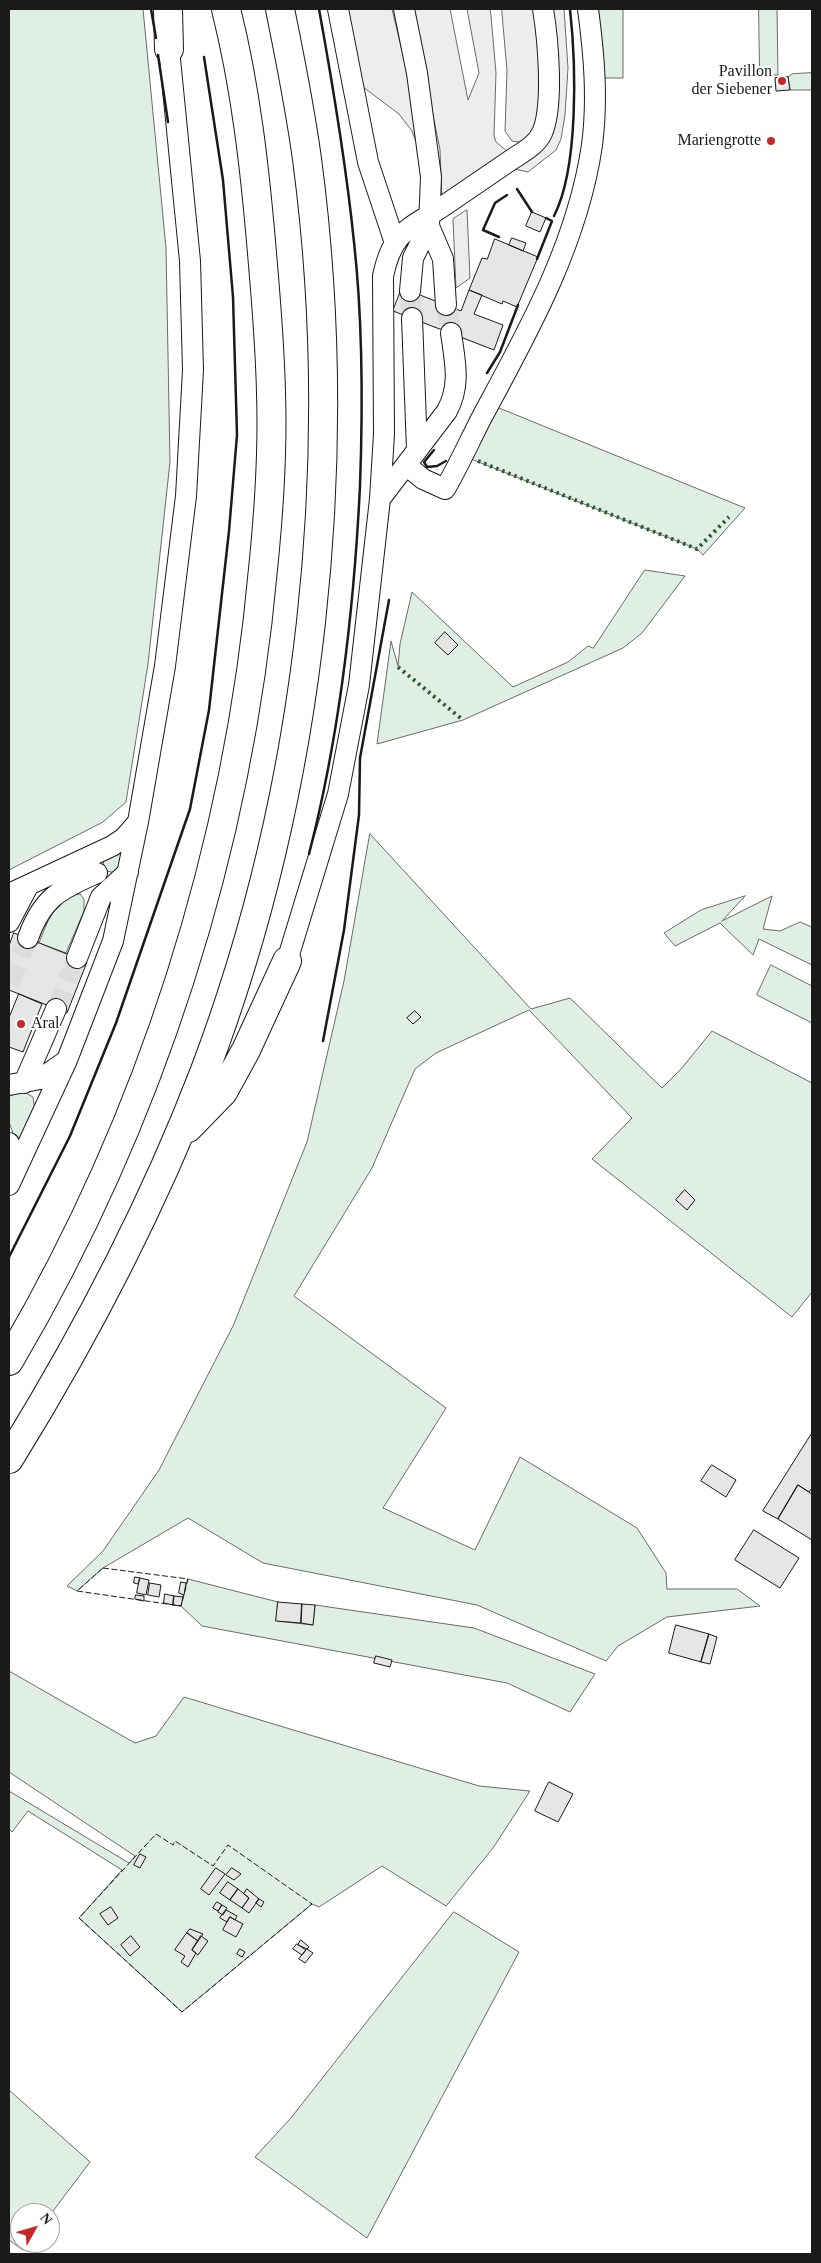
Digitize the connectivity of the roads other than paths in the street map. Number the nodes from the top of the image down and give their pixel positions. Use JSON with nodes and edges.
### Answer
{"nodes":[{"id":1,"x":168,"y":9,"type":"edge"},
{"id":2,"x":226,"y":9,"type":"edge"},
{"id":3,"x":280,"y":9,"type":"edge"},
{"id":4,"x":338,"y":9,"type":"edge"},
{"id":5,"x":404,"y":9,"type":"edge"},
{"id":6,"x":543,"y":9,"type":"edge"},
{"id":7,"x":588,"y":9,"type":"edge"},
{"id":8,"x":169,"y":49,"type":"joint"},
{"id":9,"x":429,"y":220,"type":"junction"},
{"id":10,"x":395,"y":243,"type":"junction"},
{"id":11,"x":410,"y":291,"type":"tunnel mouth"},
{"id":12,"x":446,"y":305,"type":"tunnel mouth"},
{"id":13,"x":412,"y":318,"type":"tunnel mouth"},
{"id":14,"x":451,"y":333,"type":"tunnel mouth"},
{"id":15,"x":412,"y":458,"type":"junction"},
{"id":16,"x":380,"y":499,"type":"junction"},
{"id":17,"x":138,"y":822,"type":"junction"},
{"id":18,"x":100,"y":852,"type":"junction"},
{"id":19,"x":128,"y":872,"type":"junction"},
{"id":20,"x":97,"y":873,"type":"junction"},
{"id":21,"x":28,"y":886,"type":"junction"},
{"id":22,"x":9,"y":894,"type":"edge"},
{"id":23,"x":95,"y":909,"type":"junction"},
{"id":24,"x":9,"y":922,"type":"edge"},
{"id":25,"x":28,"y":938,"type":"tunnel mouth"},
{"id":26,"x":76,"y":958,"type":"tunnel mouth"},
{"id":27,"x":287,"y":961,"type":"joint"},
{"id":28,"x":56,"y":1009,"type":"tunnel mouth"},
{"id":29,"x":67,"y":1060,"type":"junction"},
{"id":30,"x":16,"y":1084,"type":"edge"},
{"id":31,"x":178,"y":1138,"type":"junction"},
{"id":32,"x":9,"y":1143,"type":"edge"},
{"id":33,"x":12,"y":1178,"type":"edge"},
{"id":34,"x":9,"y":1361,"type":"edge"},
{"id":35,"x":9,"y":1459,"type":"edge"}],
"edges":[{"from":1,"to":8,"type":"highway"},
{"from":2,"to":34,"type":"highway"},
{"from":3,"to":31,"type":"highway"},
{"from":4,"to":10,"type":"lane"},
{"from":5,"to":9,"type":"lane"},
{"from":6,"to":9,"type":"lane"},
{"from":7,"to":15,"type":"lane"},
{"from":8,"to":17,"type":"lane"},
{"from":9,"to":10,"type":"lane"},
{"from":9,"to":11,"type":"lane"},
{"from":9,"to":12,"type":"lane"},
{"from":10,"to":16,"type":"lane"},
{"from":13,"to":15,"type":"lane"},
{"from":14,"to":15,"type":"lane"},
{"from":15,"to":16,"type":"lane"},
{"from":16,"to":27,"type":"lane"},
{"from":17,"to":18,"type":"lane"},
{"from":17,"to":19,"type":"lane"},
{"from":18,"to":20,"type":"lane"},
{"from":18,"to":21,"type":"lane"},
{"from":19,"to":23,"type":"lane"},
{"from":19,"to":29,"type":"lane"},
{"from":20,"to":23,"type":"lane"},
{"from":20,"to":25,"type":"lane"},
{"from":21,"to":22,"type":"lane"},
{"from":21,"to":24,"type":"lane"},
{"from":23,"to":26,"type":"lane"},
{"from":27,"to":31,"type":"highway"},
{"from":28,"to":30,"type":"lane"},
{"from":29,"to":30,"type":"lane"},
{"from":29,"to":33,"type":"lane"},
{"from":31,"to":35,"type":"highway"},
{"from":32,"to":33,"type":"lane"}]}
